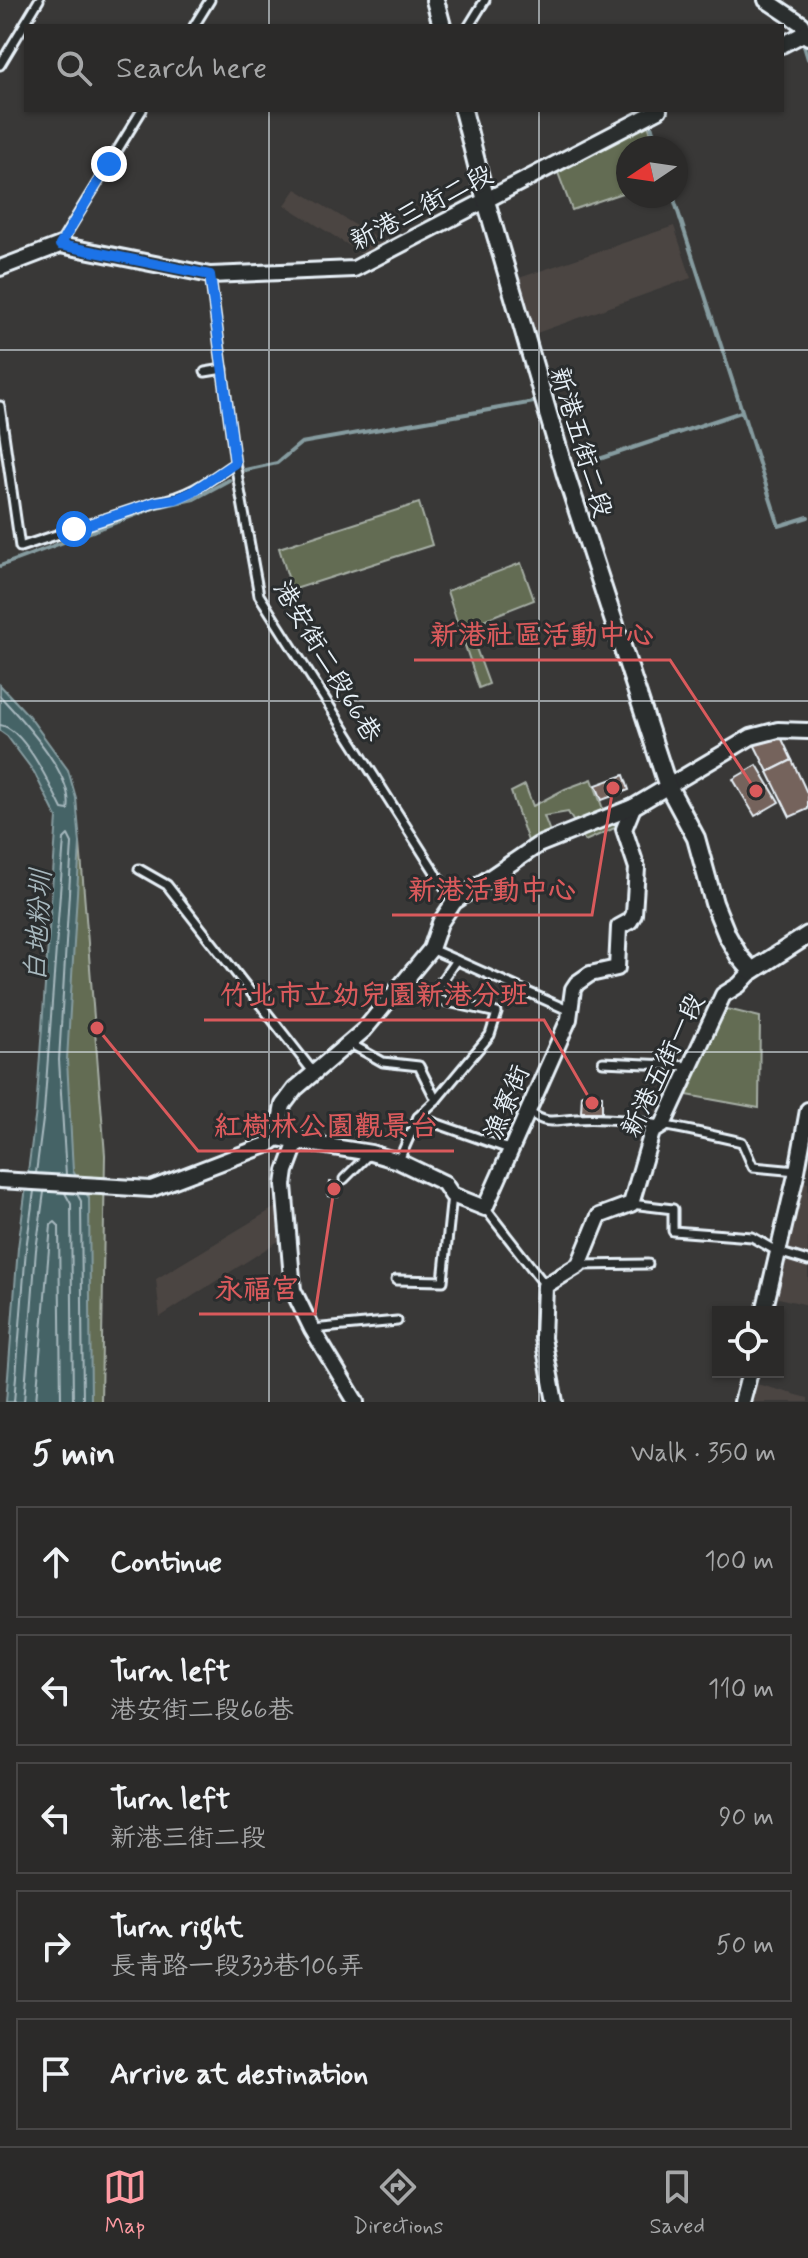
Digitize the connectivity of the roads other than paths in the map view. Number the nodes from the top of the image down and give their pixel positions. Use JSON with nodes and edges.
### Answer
{"nodes":[{"id":1,"x":39,"y":0,"type":"edge"},
{"id":2,"x":210,"y":0,"type":"edge"},
{"id":3,"x":435,"y":0,"type":"edge"},
{"id":4,"x":485,"y":0,"type":"edge"},
{"id":5,"x":766,"y":0,"type":"edge"},
{"id":6,"x":25,"y":24,"type":"edge"},
{"id":7,"x":195,"y":24,"type":"edge"},
{"id":8,"x":441,"y":24,"type":"edge"},
{"id":9,"x":470,"y":24,"type":"edge"},
{"id":10,"x":24,"y":25,"type":"edge"},
{"id":11,"x":807,"y":34,"type":"edge"},
{"id":12,"x":784,"y":44,"type":"edge"},
{"id":13,"x":0,"y":65,"type":"edge"},
{"id":14,"x":141,"y":112,"type":"edge"},
{"id":15,"x":464,"y":112,"type":"edge"},
{"id":16,"x":655,"y":112,"type":"edge"},
{"id":17,"x":486,"y":201,"type":"junction"},
{"id":18,"x":60,"y":245,"type":"junction"},
{"id":19,"x":0,"y":268,"type":"edge"},
{"id":20,"x":210,"y":275,"type":"junction"},
{"id":21,"x":223,"y":369,"type":"junction"},
{"id":22,"x":205,"y":372,"type":"dead end"},
{"id":23,"x":0,"y":406,"type":"edge"},
{"id":24,"x":235,"y":463,"type":"junction"},
{"id":25,"x":808,"y":731,"type":"edge"},
{"id":26,"x":667,"y":784,"type":"junction"},
{"id":27,"x":633,"y":807,"type":"junction"},
{"id":28,"x":139,"y":869,"type":"dead end"},
{"id":29,"x":454,"y":902,"type":"junction"},
{"id":30,"x":808,"y":935,"type":"edge"},
{"id":31,"x":426,"y":955,"type":"junction"},
{"id":32,"x":456,"y":960,"type":"junction"},
{"id":33,"x":752,"y":971,"type":"junction"},
{"id":34,"x":430,"y":998,"type":"junction"},
{"id":35,"x":570,"y":1011,"type":"junction"},
{"id":36,"x":349,"y":1043,"type":"junction"},
{"id":37,"x":603,"y":1062,"type":"dead end"},
{"id":38,"x":690,"y":1066,"type":"junction"},
{"id":39,"x":314,"y":1073,"type":"junction"},
{"id":40,"x":436,"y":1100,"type":"junction"},
{"id":41,"x":526,"y":1110,"type":"junction"},
{"id":42,"x":808,"y":1110,"type":"edge"},
{"id":43,"x":418,"y":1117,"type":"junction"},
{"id":44,"x":663,"y":1125,"type":"junction"},
{"id":45,"x":277,"y":1138,"type":"junction"},
{"id":46,"x":298,"y":1139,"type":"junction"},
{"id":47,"x":512,"y":1150,"type":"junction"},
{"id":48,"x":371,"y":1153,"type":"junction"},
{"id":49,"x":398,"y":1161,"type":"junction"},
{"id":50,"x":797,"y":1171,"type":"junction"},
{"id":51,"x":344,"y":1179,"type":"dead end"},
{"id":52,"x":0,"y":1180,"type":"edge"},
{"id":53,"x":452,"y":1195,"type":"junction"},
{"id":54,"x":631,"y":1204,"type":"junction"},
{"id":55,"x":485,"y":1208,"type":"junction"},
{"id":56,"x":778,"y":1252,"type":"junction"},
{"id":57,"x":808,"y":1261,"type":"edge"},
{"id":58,"x":648,"y":1264,"type":"dead end"},
{"id":59,"x":579,"y":1265,"type":"junction"},
{"id":60,"x":396,"y":1280,"type":"dead end"},
{"id":61,"x":545,"y":1286,"type":"junction"},
{"id":62,"x":765,"y":1306,"type":"edge"},
{"id":63,"x":397,"y":1321,"type":"dead end"},
{"id":64,"x":312,"y":1329,"type":"junction"},
{"id":65,"x":748,"y":1378,"type":"edge"},
{"id":66,"x":356,"y":1402,"type":"edge"},
{"id":67,"x":555,"y":1402,"type":"edge"},
{"id":68,"x":742,"y":1402,"type":"edge"}],
"edges":[{"from":1,"to":6,"type":"lane"},
{"from":2,"to":7,"type":"lane"},
{"from":3,"to":8,"type":"street"},
{"from":4,"to":9,"type":"lane"},
{"from":5,"to":11,"type":"street"},
{"from":10,"to":13,"type":"lane"},
{"from":11,"to":12,"type":"street"},
{"from":14,"to":18,"type":"lane"},
{"from":15,"to":17,"type":"street","name":"新港五街二段"},
{"from":16,"to":17,"type":"street","name":"新港三街二段"},
{"from":17,"to":20,"type":"street","name":"新港三街二段"},
{"from":17,"to":26,"type":"street","name":"新港五街二段"},
{"from":18,"to":19,"type":"street"},
{"from":18,"to":20,"type":"street","name":"新港三街二段"},
{"from":20,"to":21,"type":"lane","name":"港安街二段66巷"},
{"from":21,"to":22,"type":"lane"},
{"from":21,"to":24,"type":"lane","name":"港安街二段66巷"},
{"from":23,"to":24,"type":"lane"},
{"from":24,"to":29,"type":"lane","name":"港安街二段66巷"},
{"from":25,"to":26,"type":"street"},
{"from":26,"to":27,"type":"street"},
{"from":26,"to":33,"type":"street"},
{"from":27,"to":29,"type":"street"},
{"from":27,"to":35,"type":"street","name":"漁寮街"},
{"from":28,"to":39,"type":"lane"},
{"from":29,"to":31,"type":"street"},
{"from":30,"to":33,"type":"street"},
{"from":31,"to":32,"type":"lane"},
{"from":31,"to":34,"type":"lane"},
{"from":31,"to":36,"type":"street"},
{"from":32,"to":34,"type":"lane"},
{"from":32,"to":35,"type":"lane"},
{"from":33,"to":38,"type":"street","name":"新港五街一段"},
{"from":34,"to":40,"type":"lane"},
{"from":35,"to":41,"type":"street","name":"漁寮街"},
{"from":36,"to":39,"type":"street"},
{"from":36,"to":40,"type":"lane"},
{"from":37,"to":38,"type":"lane"},
{"from":38,"to":44,"type":"street","name":"新港五街一段"},
{"from":39,"to":45,"type":"street"},
{"from":40,"to":43,"type":"lane"},
{"from":41,"to":44,"type":"lane"},
{"from":41,"to":47,"type":"street","name":"漁寮街"},
{"from":42,"to":50,"type":"street"},
{"from":43,"to":47,"type":"lane"},
{"from":43,"to":49,"type":"lane"},
{"from":44,"to":50,"type":"lane"},
{"from":44,"to":54,"type":"street","name":"新港五街一段"},
{"from":45,"to":46,"type":"street"},
{"from":45,"to":52,"type":"street"},
{"from":46,"to":48,"type":"street"},
{"from":46,"to":64,"type":"street"},
{"from":47,"to":55,"type":"street","name":"漁寮街"},
{"from":48,"to":49,"type":"street"},
{"from":48,"to":51,"type":"lane"},
{"from":49,"to":53,"type":"street"},
{"from":50,"to":56,"type":"street"},
{"from":53,"to":55,"type":"street"},
{"from":53,"to":60,"type":"lane"},
{"from":54,"to":56,"type":"lane"},
{"from":54,"to":59,"type":"street"},
{"from":55,"to":61,"type":"lane"},
{"from":56,"to":57,"type":"lane"},
{"from":56,"to":62,"type":"street"},
{"from":58,"to":59,"type":"lane"},
{"from":59,"to":61,"type":"street"},
{"from":61,"to":67,"type":"street"},
{"from":63,"to":64,"type":"lane"},
{"from":64,"to":66,"type":"street"},
{"from":65,"to":68,"type":"street"}]}
